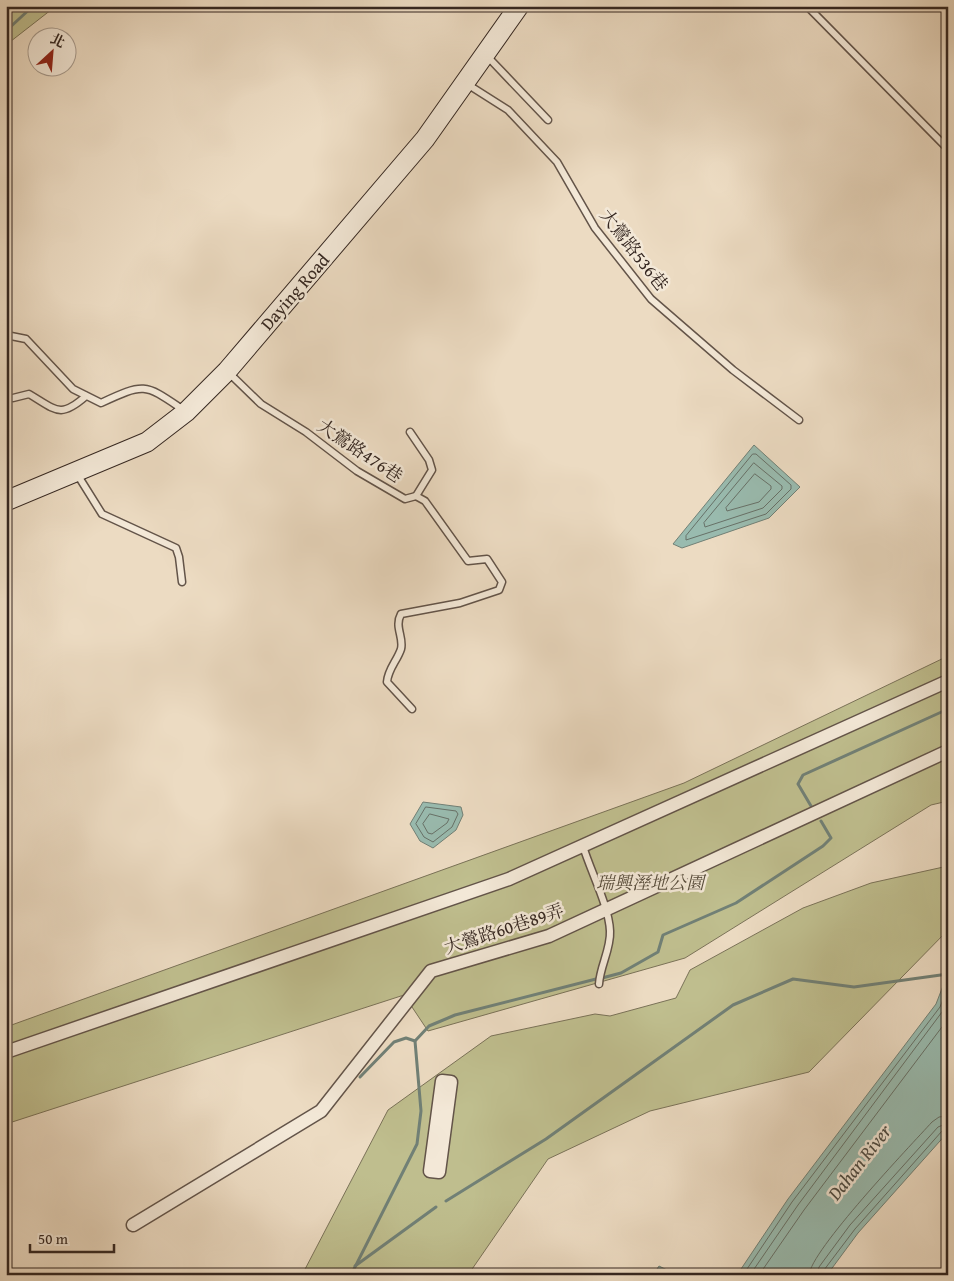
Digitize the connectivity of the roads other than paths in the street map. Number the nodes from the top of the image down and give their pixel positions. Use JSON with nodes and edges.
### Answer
{"nodes":[{"id":1,"x":518,"y":6,"type":"edge"},
{"id":2,"x":807,"y":6,"type":"edge"},
{"id":3,"x":485,"y":53,"type":"junction"},
{"id":4,"x":464,"y":82,"type":"junction"},
{"id":5,"x":548,"y":120,"type":"dead end"},
{"id":6,"x":948,"y":149,"type":"edge"},
{"id":7,"x":6,"y":335,"type":"edge"},
{"id":8,"x":227,"y":371,"type":"junction"},
{"id":9,"x":86,"y":396,"type":"junction"},
{"id":10,"x":13,"y":398,"type":"dead end"},
{"id":11,"x":186,"y":412,"type":"junction"},
{"id":12,"x":799,"y":420,"type":"dead end"},
{"id":13,"x":410,"y":432,"type":"dead end"},
{"id":14,"x":77,"y":473,"type":"junction"},
{"id":15,"x":416,"y":496,"type":"junction"},
{"id":16,"x":6,"y":502,"type":"edge"},
{"id":17,"x":182,"y":582,"type":"dead end"},
{"id":18,"x":948,"y":682,"type":"edge"},
{"id":19,"x":412,"y":709,"type":"dead end"},
{"id":20,"x":948,"y":751,"type":"edge"},
{"id":21,"x":583,"y":846,"type":"junction"},
{"id":22,"x":605,"y":911,"type":"junction"},
{"id":23,"x":599,"y":984,"type":"dead end"},
{"id":24,"x":6,"y":1052,"type":"edge"},
{"id":25,"x":439,"y":1172,"type":"joint"},
{"id":26,"x":134,"y":1225,"type":"dead end"}],
"edges":[{"from":1,"to":3,"type":"street","name":"Daying Road"},
{"from":2,"to":6,"type":"lane"},
{"from":3,"to":4,"type":"street","name":"Daying Road"},
{"from":3,"to":5,"type":"lane"},
{"from":4,"to":8,"type":"street","name":"Daying Road"},
{"from":4,"to":12,"type":"lane","name":"大鶯路536巷"},
{"from":7,"to":9,"type":"lane"},
{"from":8,"to":11,"type":"street","name":"Daying Road"},
{"from":8,"to":15,"type":"lane","name":"大鶯路476巷"},
{"from":9,"to":10,"type":"lane"},
{"from":9,"to":11,"type":"lane"},
{"from":11,"to":14,"type":"street","name":"Daying Road"},
{"from":13,"to":15,"type":"lane"},
{"from":14,"to":16,"type":"street","name":"Daying Road"},
{"from":14,"to":17,"type":"lane"},
{"from":15,"to":19,"type":"lane","name":"大鶯路476巷"},
{"from":18,"to":21,"type":"street"},
{"from":20,"to":22,"type":"street","name":"大鶯路60巷89弄"},
{"from":21,"to":22,"type":"lane"},
{"from":21,"to":24,"type":"street"},
{"from":22,"to":23,"type":"lane"},
{"from":22,"to":26,"type":"street","name":"大鶯路60巷89弄"},
{"from":25,"to":25,"type":"street"}]}
